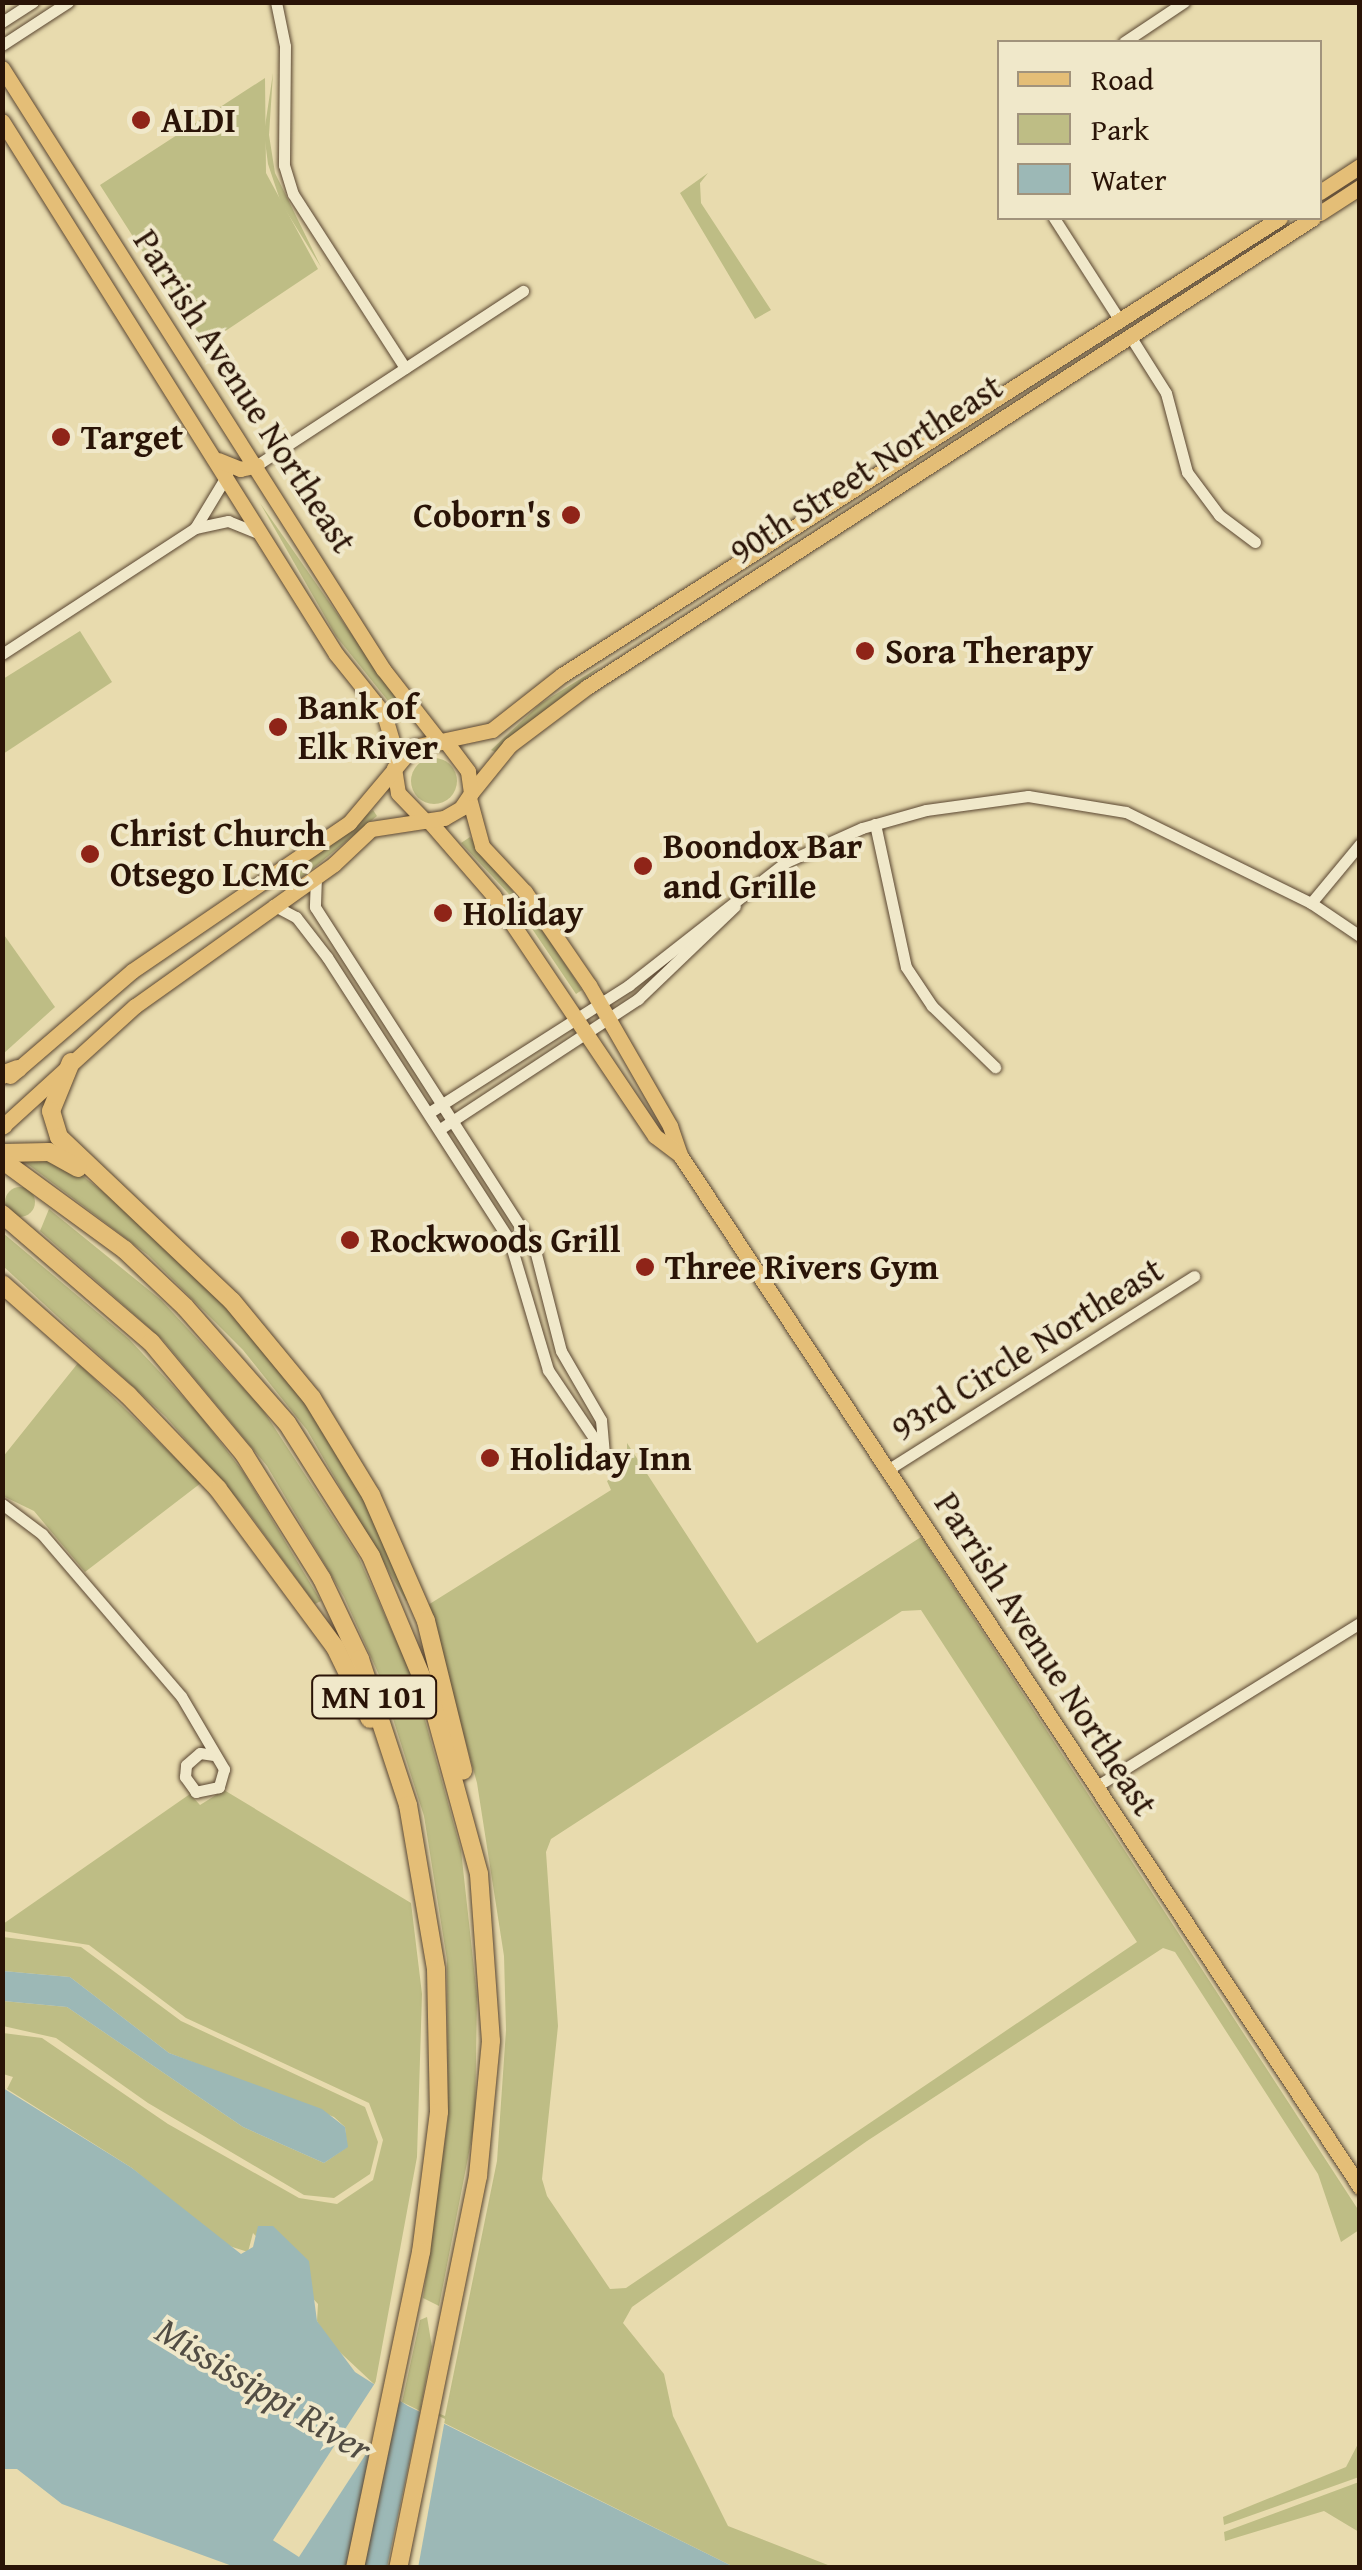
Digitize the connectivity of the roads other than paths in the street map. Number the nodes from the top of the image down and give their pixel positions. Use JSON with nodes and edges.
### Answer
{"nodes":[{"id":1,"x":33,"y":2,"type":"edge"},
{"id":2,"x":68,"y":2,"type":"edge"},
{"id":3,"x":276,"y":2,"type":"edge"},
{"id":4,"x":1184,"y":2,"type":"edge"},
{"id":5,"x":2,"y":22,"type":"edge"},
{"id":6,"x":1127,"y":40,"type":"edge"},
{"id":7,"x":2,"y":45,"type":"edge"},
{"id":8,"x":2,"y":68,"type":"edge"},
{"id":9,"x":2,"y":121,"type":"edge"},
{"id":10,"x":1360,"y":166,"type":"edge"},
{"id":11,"x":1360,"y":188,"type":"edge"},
{"id":12,"x":1322,"y":191,"type":"edge"},
{"id":13,"x":1322,"y":212,"type":"edge"},
{"id":14,"x":1055,"y":220,"type":"edge"},
{"id":15,"x":1277,"y":220,"type":"edge"},
{"id":16,"x":1310,"y":220,"type":"edge"},
{"id":17,"x":523,"y":291,"type":"dead end"},
{"id":18,"x":1120,"y":321,"type":"junction"},
{"id":19,"x":1130,"y":336,"type":"junction"},
{"id":20,"x":405,"y":368,"type":"junction"},
{"id":21,"x":257,"y":466,"type":"junction"},
{"id":22,"x":223,"y":467,"type":"junction"},
{"id":23,"x":194,"y":528,"type":"junction"},
{"id":24,"x":264,"y":537,"type":"junction"},
{"id":25,"x":1255,"y":542,"type":"dead end"},
{"id":26,"x":2,"y":654,"type":"edge"},
{"id":27,"x":443,"y":742,"type":"junction"},
{"id":28,"x":396,"y":764,"type":"junction"},
{"id":29,"x":470,"y":796,"type":"junction"},
{"id":30,"x":427,"y":821,"type":"junction"},
{"id":31,"x":874,"y":824,"type":"junction"},
{"id":32,"x":1360,"y":844,"type":"edge"},
{"id":33,"x":316,"y":876,"type":"junction"},
{"id":34,"x":1311,"y":903,"type":"junction"},
{"id":35,"x":273,"y":905,"type":"junction"},
{"id":36,"x":1360,"y":936,"type":"edge"},
{"id":37,"x":602,"y":1012,"type":"junction"},
{"id":38,"x":574,"y":1019,"type":"junction"},
{"id":39,"x":583,"y":1034,"type":"junction"},
{"id":40,"x":71,"y":1062,"type":"junction"},
{"id":41,"x":995,"y":1067,"type":"dead end"},
{"id":42,"x":10,"y":1072,"type":"edge"},
{"id":43,"x":2,"y":1083,"type":"edge"},
{"id":44,"x":445,"y":1103,"type":"junction"},
{"id":45,"x":430,"y":1112,"type":"junction"},
{"id":46,"x":455,"y":1119,"type":"junction"},
{"id":47,"x":3,"y":1126,"type":"edge"},
{"id":48,"x":440,"y":1128,"type":"junction"},
{"id":49,"x":2,"y":1152,"type":"edge"},
{"id":50,"x":680,"y":1155,"type":"junction"},
{"id":51,"x":2,"y":1160,"type":"edge"},
{"id":52,"x":116,"y":1192,"type":"junction"},
{"id":53,"x":2,"y":1214,"type":"edge"},
{"id":54,"x":1194,"y":1276,"type":"dead end"},
{"id":55,"x":5,"y":1290,"type":"edge"},
{"id":56,"x":889,"y":1469,"type":"junction"},
{"id":57,"x":2,"y":1504,"type":"edge"},
{"id":58,"x":1360,"y":1623,"type":"edge"},
{"id":59,"x":214,"y":1756,"type":"dead end"},
{"id":60,"x":1097,"y":1786,"type":"junction"},
{"id":61,"x":468,"y":1841,"type":"junction"},
{"id":62,"x":425,"y":1886,"type":"junction"},
{"id":63,"x":1360,"y":2187,"type":"edge"},
{"id":64,"x":355,"y":2568,"type":"edge"},
{"id":65,"x":400,"y":2568,"type":"edge"}],
"edges":[{"from":1,"to":5,"type":"street"},
{"from":2,"to":7,"type":"street"},
{"from":3,"to":20,"type":"street"},
{"from":4,"to":6,"type":"street"},
{"from":8,"to":21,"type":"main road","name":"Parrish Avenue Northeast"},
{"from":9,"to":22,"type":"main road","name":"Parrish Avenue Northeast"},
{"from":10,"to":12,"type":"main road"},
{"from":11,"to":13,"type":"main road"},
{"from":14,"to":18,"type":"street"},
{"from":15,"to":18,"type":"main road","name":"90th Street Northeast"},
{"from":16,"to":19,"type":"main road","name":"90th Street Northeast"},
{"from":17,"to":20,"type":"street"},
{"from":18,"to":27,"type":"main road","name":"90th Street Northeast"},
{"from":19,"to":25,"type":"street"},
{"from":19,"to":29,"type":"main road","name":"90th Street Northeast"},
{"from":20,"to":21,"type":"street"},
{"from":21,"to":22,"type":"main road"},
{"from":21,"to":27,"type":"main road","name":"Parrish Avenue Northeast"},
{"from":22,"to":23,"type":"street"},
{"from":22,"to":24,"type":"main road","name":"Parrish Avenue Northeast"},
{"from":23,"to":24,"type":"street"},
{"from":23,"to":26,"type":"street"},
{"from":24,"to":28,"type":"main road","name":"Parrish Avenue Northeast"},
{"from":27,"to":28,"type":"main road"},
{"from":27,"to":29,"type":"main road"},
{"from":28,"to":30,"type":"main road"},
{"from":28,"to":42,"type":"main road"},
{"from":29,"to":30,"type":"main road"},
{"from":29,"to":37,"type":"main road","name":"Parrish Avenue Northeast"},
{"from":30,"to":33,"type":"main road"},
{"from":30,"to":38,"type":"main road","name":"Parrish Avenue Northeast"},
{"from":31,"to":34,"type":"street"},
{"from":31,"to":37,"type":"street"},
{"from":31,"to":41,"type":"street"},
{"from":32,"to":34,"type":"street"},
{"from":33,"to":35,"type":"main road"},
{"from":33,"to":44,"type":"street"},
{"from":34,"to":36,"type":"street"},
{"from":35,"to":40,"type":"main road"},
{"from":35,"to":45,"type":"street"},
{"from":37,"to":38,"type":"street"},
{"from":37,"to":39,"type":"street"},
{"from":37,"to":50,"type":"main road","name":"Parrish Avenue Northeast"},
{"from":38,"to":39,"type":"main road","name":"Parrish Avenue Northeast"},
{"from":38,"to":44,"type":"street"},
{"from":39,"to":46,"type":"street"},
{"from":39,"to":50,"type":"main road","name":"Parrish Avenue Northeast"},
{"from":40,"to":47,"type":"main road"},
{"from":40,"to":52,"type":"highway"},
{"from":42,"to":43,"type":"main road"},
{"from":44,"to":45,"type":"street"},
{"from":44,"to":46,"type":"street"},
{"from":45,"to":48,"type":"street"},
{"from":46,"to":48,"type":"street"},
{"from":46,"to":48,"type":"street"},
{"from":49,"to":52,"type":"highway"},
{"from":50,"to":56,"type":"main road","name":"Parrish Avenue Northeast"},
{"from":51,"to":61,"type":"highway","number":"MN 101"},
{"from":52,"to":61,"type":"highway"},
{"from":53,"to":62,"type":"highway","number":"MN 101"},
{"from":54,"to":56,"type":"street","name":"93rd Circle Northeast"},
{"from":55,"to":62,"type":"highway"},
{"from":56,"to":60,"type":"main road","name":"Parrish Avenue Northeast"},
{"from":57,"to":59,"type":"street"},
{"from":58,"to":60,"type":"street"},
{"from":60,"to":63,"type":"main road","name":"Parrish Avenue Northeast"},
{"from":61,"to":65,"type":"highway","number":"MN 101"},
{"from":62,"to":64,"type":"highway","number":"MN 101"}]}
